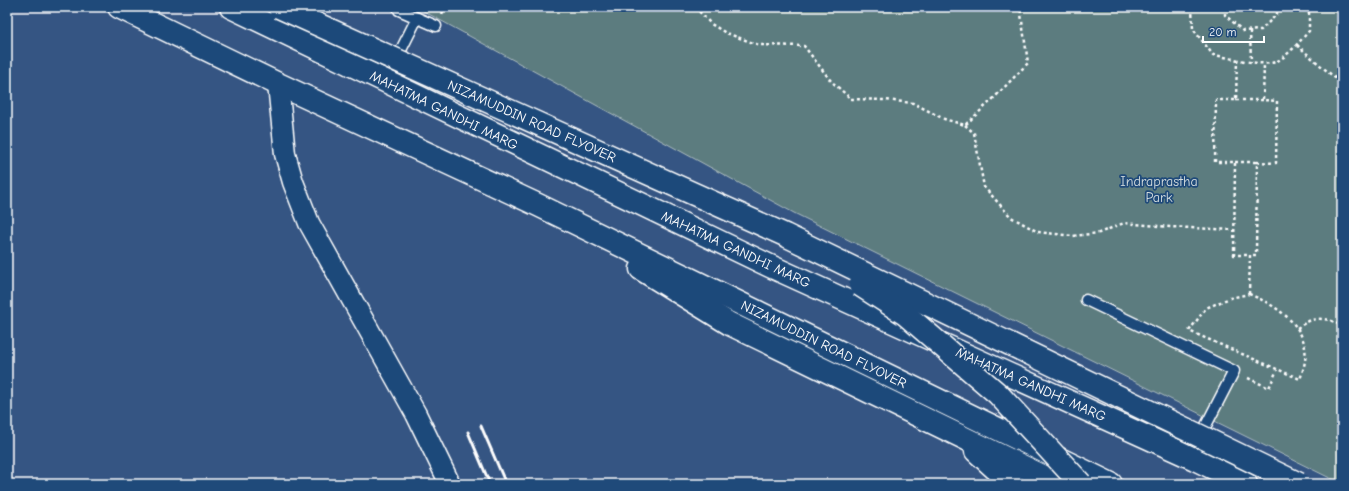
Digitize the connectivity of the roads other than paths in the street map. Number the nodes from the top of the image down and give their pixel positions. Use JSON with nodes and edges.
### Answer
{"nodes":[{"id":1,"x":119,"y":7,"type":"edge"},
{"id":2,"x":231,"y":7,"type":"edge"},
{"id":3,"x":279,"y":7,"type":"edge"},
{"id":4,"x":399,"y":10,"type":"dead end"},
{"id":5,"x":417,"y":18,"type":"junction"},
{"id":6,"x":436,"y":26,"type":"dead end"},
{"id":7,"x":385,"y":81,"type":"junction"},
{"id":8,"x":278,"y":84,"type":"junction"},
{"id":9,"x":538,"y":205,"type":"junction"},
{"id":10,"x":785,"y":235,"type":"junction"},
{"id":11,"x":1086,"y":300,"type":"dead end"},
{"id":12,"x":957,"y":434,"type":"junction"},
{"id":13,"x":1190,"y":457,"type":"junction"},
{"id":14,"x":450,"y":484,"type":"edge"},
{"id":15,"x":1012,"y":484,"type":"edge"},
{"id":16,"x":1059,"y":484,"type":"edge"},
{"id":17,"x":1081,"y":484,"type":"edge"},
{"id":18,"x":1111,"y":484,"type":"edge"},
{"id":19,"x":1246,"y":484,"type":"edge"},
{"id":20,"x":1299,"y":484,"type":"edge"}],
"edges":[{"from":1,"to":8,"type":"main road"},
{"from":2,"to":7,"type":"main road","name":"MAHATMA GANDHI MARG"},
{"from":3,"to":10,"type":"main road","name":"NIZAMUDDIN ROAD FLYOVER","bridge":true},
{"from":4,"to":5,"type":"lane"},
{"from":5,"to":6,"type":"lane"},
{"from":5,"to":7,"type":"lane"},
{"from":7,"to":13,"type":"main road","name":"MAHATMA GANDHI MARG"},
{"from":8,"to":9,"type":"main road"},
{"from":8,"to":14,"type":"street"},
{"from":9,"to":12,"type":"main road"},
{"from":9,"to":18,"type":"main road","name":"NIZAMUDDIN ROAD FLYOVER","bridge":true},
{"from":10,"to":17,"type":"main road","bridge":true},
{"from":10,"to":20,"type":"main road","bridge":true},
{"from":11,"to":13,"type":"lane"},
{"from":12,"to":15,"type":"main road"},
{"from":12,"to":16,"type":"main road"},
{"from":13,"to":19,"type":"main road","name":"MAHATMA GANDHI MARG"}]}
